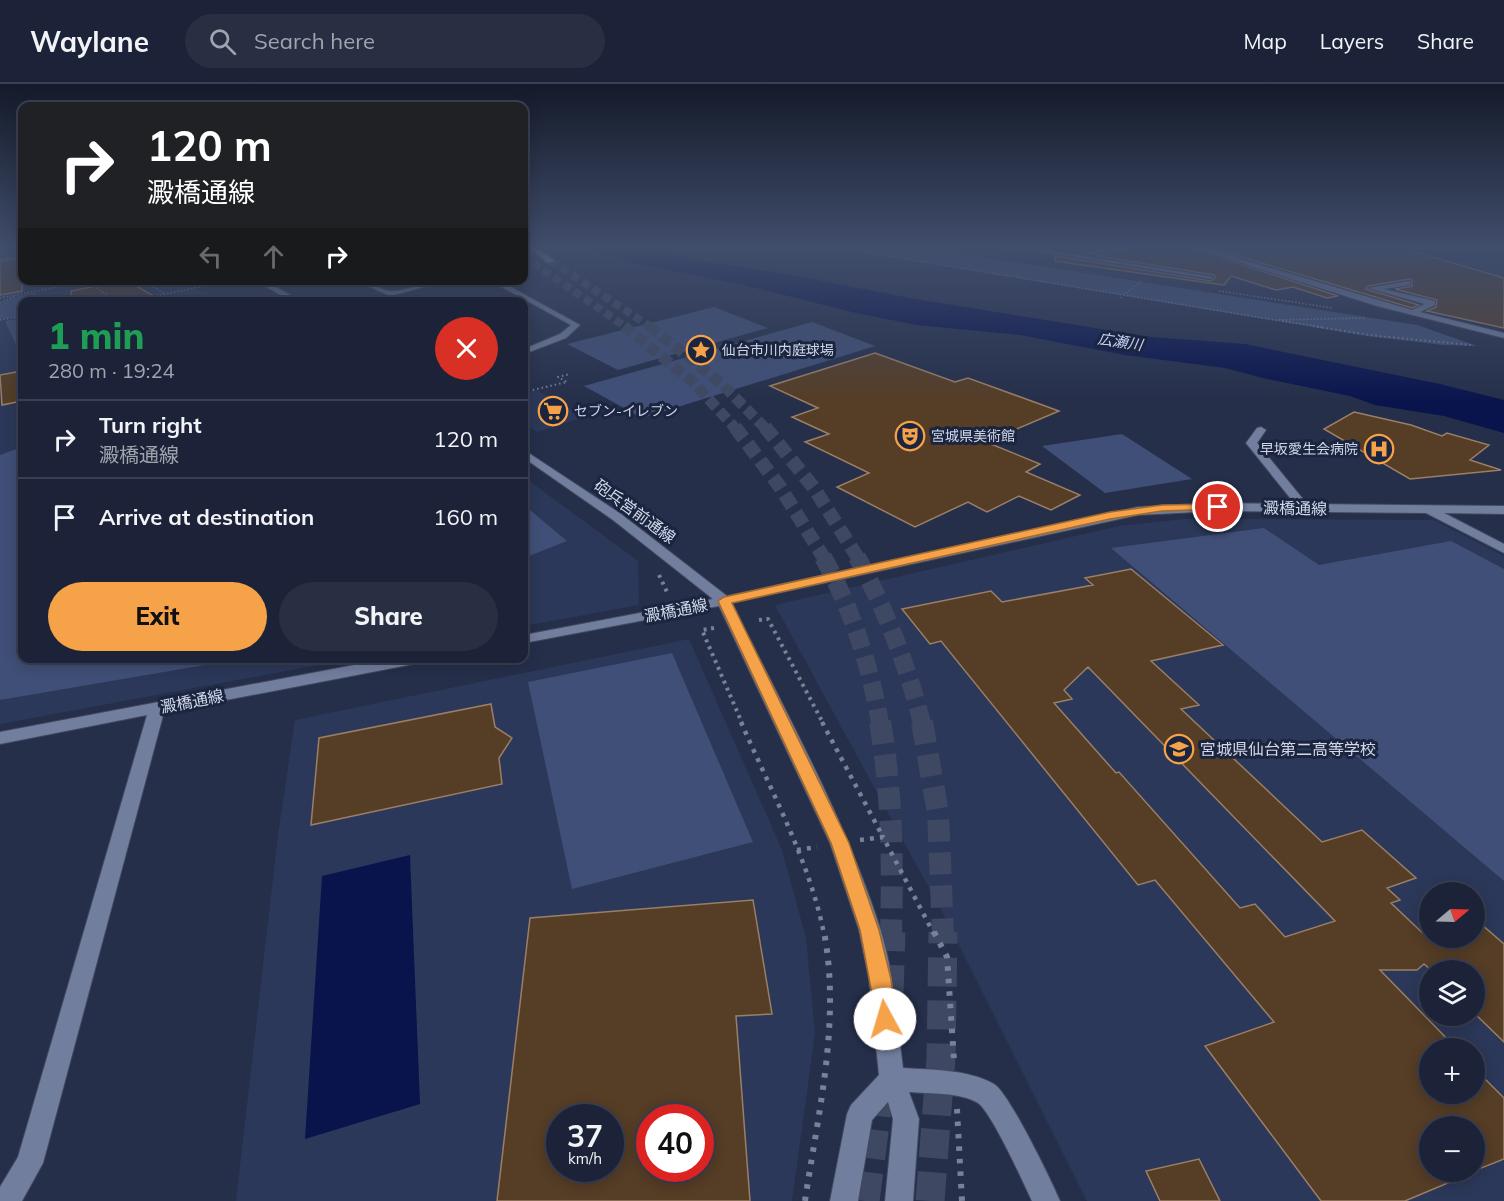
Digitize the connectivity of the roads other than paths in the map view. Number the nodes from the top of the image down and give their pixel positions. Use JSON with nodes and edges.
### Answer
{"nodes":[{"id":1,"x":528,"y":299,"type":"edge"},
{"id":2,"x":1366,"y":299,"type":"edge"},
{"id":3,"x":1417,"y":299,"type":"edge"},
{"id":4,"x":1412,"y":313,"type":"junction"},
{"id":5,"x":1504,"y":336,"type":"edge"},
{"id":6,"x":528,"y":350,"type":"edge"},
{"id":7,"x":1261,"y":430,"type":"dead end"},
{"id":8,"x":528,"y":456,"type":"edge"},
{"id":9,"x":1304,"y":508,"type":"junction"},
{"id":10,"x":1429,"y":509,"type":"junction"},
{"id":11,"x":1504,"y":510,"type":"edge"},
{"id":12,"x":1504,"y":549,"type":"edge"},
{"id":13,"x":724,"y":601,"type":"junction"},
{"id":14,"x":528,"y":638,"type":"edge"},
{"id":15,"x":393,"y":663,"type":"edge"},
{"id":16,"x":157,"y":708,"type":"junction"},
{"id":17,"x":0,"y":738,"type":"edge"},
{"id":18,"x":892,"y":1079,"type":"junction"},
{"id":19,"x":8,"y":1201,"type":"edge"},
{"id":20,"x":844,"y":1201,"type":"edge"},
{"id":21,"x":899,"y":1201,"type":"edge"},
{"id":22,"x":1046,"y":1201,"type":"edge"}],
"edges":[{"from":1,"to":6,"type":"street"},
{"from":2,"to":4,"type":"street"},
{"from":3,"to":4,"type":"street"},
{"from":4,"to":5,"type":"street"},
{"from":7,"to":9,"type":"street"},
{"from":8,"to":13,"type":"street","name":"砲兵営前通線"},
{"from":9,"to":10,"type":"street","name":"澱橋通線"},
{"from":9,"to":13,"type":"street","name":"澱橋通線"},
{"from":10,"to":11,"type":"street","name":"澱橋通線"},
{"from":10,"to":12,"type":"street"},
{"from":13,"to":14,"type":"street","name":"澱橋通線"},
{"from":13,"to":18,"type":"street"},
{"from":15,"to":16,"type":"street","name":"澱橋通線"},
{"from":16,"to":17,"type":"street","name":"澱橋通線"},
{"from":16,"to":19,"type":"street"},
{"from":18,"to":20,"type":"street"},
{"from":18,"to":21,"type":"street"},
{"from":18,"to":22,"type":"street"}]}
